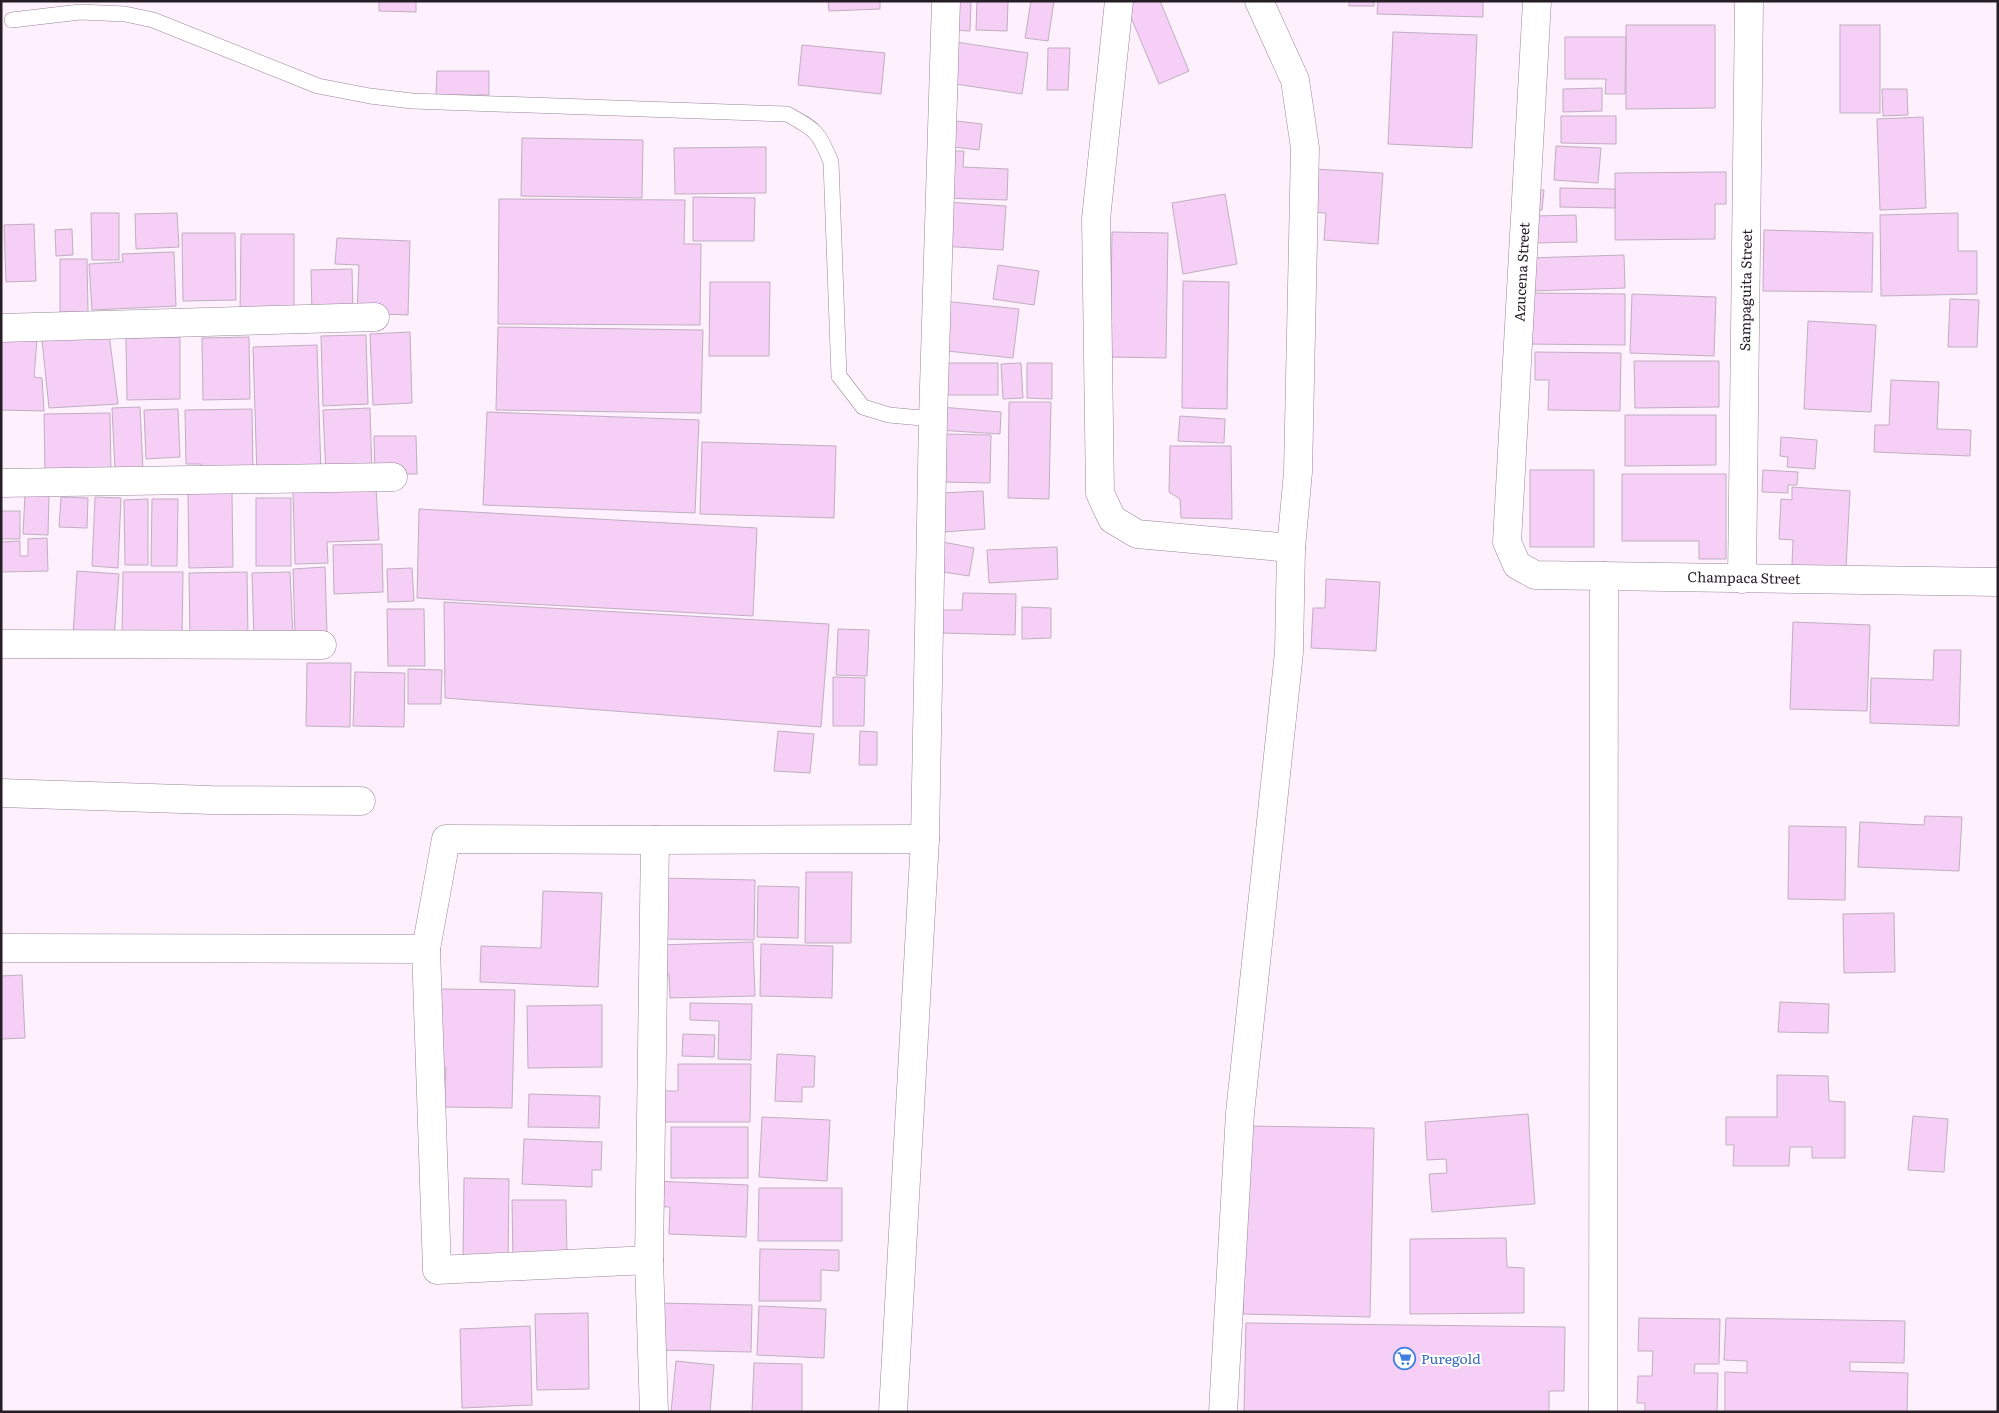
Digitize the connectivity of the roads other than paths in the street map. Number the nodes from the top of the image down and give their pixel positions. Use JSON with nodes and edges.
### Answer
{"nodes":[{"id":1,"x":946,"y":1,"type":"edge"},
{"id":2,"x":1119,"y":1,"type":"edge"},
{"id":3,"x":1259,"y":1,"type":"edge"},
{"id":4,"x":1537,"y":1,"type":"edge"},
{"id":5,"x":1749,"y":1,"type":"edge"},
{"id":6,"x":125,"y":8,"type":"edge"},
{"id":7,"x":12,"y":20,"type":"dead end"},
{"id":8,"x":375,"y":317,"type":"dead end"},
{"id":9,"x":1,"y":328,"type":"edge"},
{"id":10,"x":932,"y":419,"type":"junction"},
{"id":11,"x":393,"y":477,"type":"dead end"},
{"id":12,"x":1,"y":483,"type":"edge"},
{"id":13,"x":1507,"y":542,"type":"joint"},
{"id":14,"x":1291,"y":548,"type":"junction"},
{"id":15,"x":1604,"y":576,"type":"junction"},
{"id":16,"x":1742,"y":579,"type":"junction"},
{"id":17,"x":1998,"y":582,"type":"edge"},
{"id":18,"x":1,"y":644,"type":"edge"},
{"id":19,"x":322,"y":645,"type":"dead end"},
{"id":20,"x":1,"y":793,"type":"edge"},
{"id":21,"x":361,"y":801,"type":"dead end"},
{"id":22,"x":925,"y":839,"type":"junction"},
{"id":23,"x":655,"y":840,"type":"junction"},
{"id":24,"x":1,"y":948,"type":"edge"},
{"id":25,"x":426,"y":949,"type":"junction"},
{"id":26,"x":649,"y":1260,"type":"junction"},
{"id":27,"x":654,"y":1412,"type":"edge"},
{"id":28,"x":893,"y":1412,"type":"edge"},
{"id":29,"x":1223,"y":1412,"type":"edge"},
{"id":30,"x":1603,"y":1412,"type":"edge"}],
"edges":[{"from":1,"to":10,"type":"street"},
{"from":2,"to":14,"type":"street"},
{"from":3,"to":14,"type":"street"},
{"from":4,"to":13,"type":"street","name":"Azucena Street"},
{"from":5,"to":16,"type":"street","name":"Sampaguita Street"},
{"from":6,"to":7,"type":"lane"},
{"from":6,"to":10,"type":"lane"},
{"from":8,"to":9,"type":"street"},
{"from":10,"to":22,"type":"street"},
{"from":11,"to":12,"type":"street"},
{"from":13,"to":15,"type":"street","name":"Champaca Street"},
{"from":14,"to":29,"type":"street"},
{"from":15,"to":16,"type":"street","name":"Champaca Street"},
{"from":15,"to":30,"type":"street"},
{"from":16,"to":17,"type":"street","name":"Champaca Street"},
{"from":18,"to":19,"type":"street"},
{"from":20,"to":21,"type":"street"},
{"from":22,"to":23,"type":"street"},
{"from":22,"to":28,"type":"street"},
{"from":23,"to":25,"type":"street"},
{"from":23,"to":26,"type":"street"},
{"from":24,"to":25,"type":"street"},
{"from":25,"to":26,"type":"street"},
{"from":26,"to":27,"type":"street"}]}
